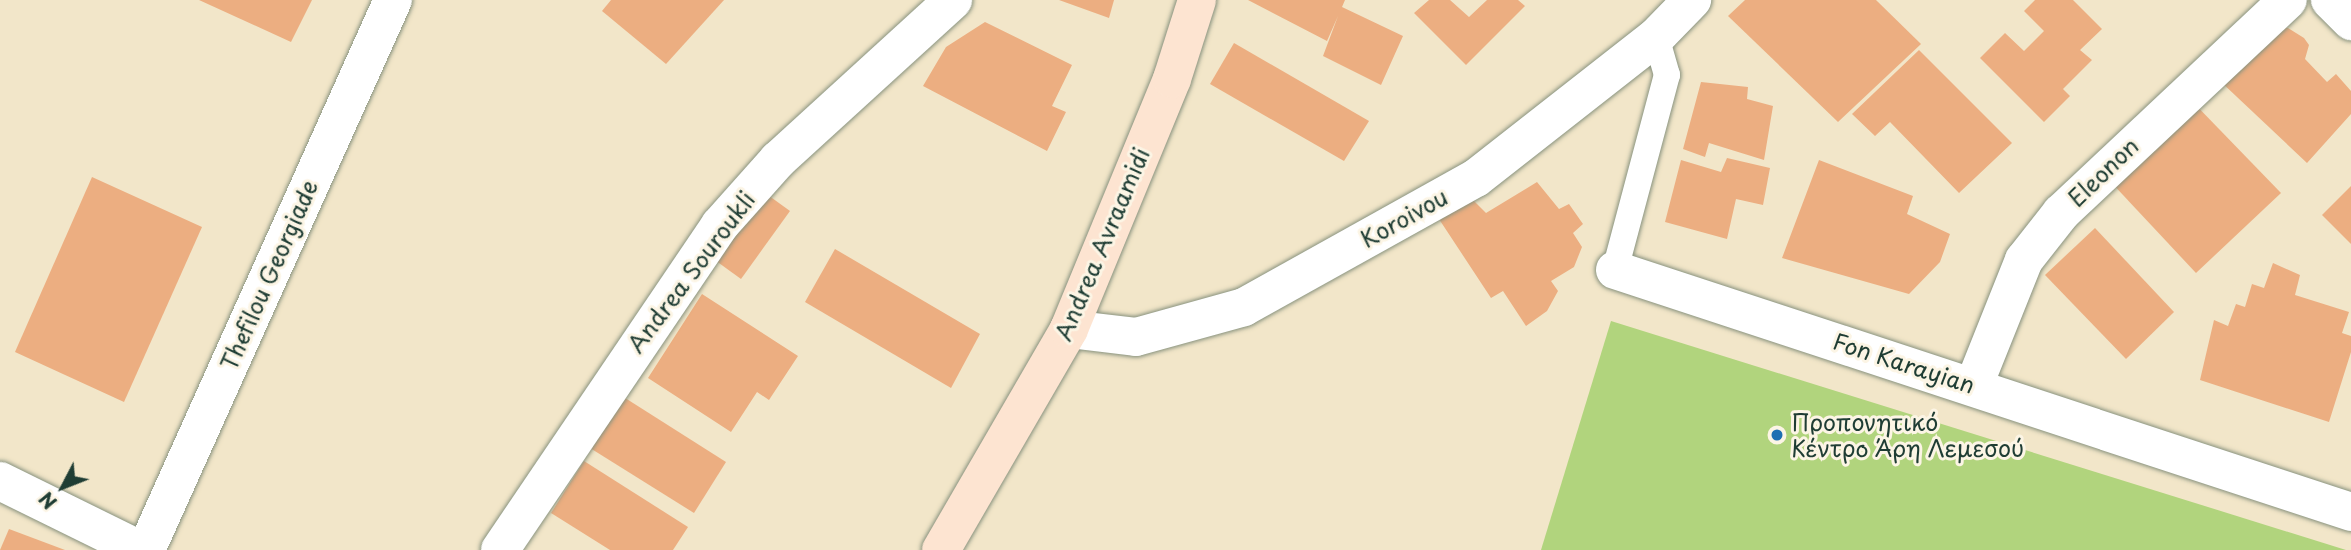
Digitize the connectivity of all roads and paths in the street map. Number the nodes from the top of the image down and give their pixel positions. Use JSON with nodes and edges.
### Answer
{"nodes":[{"id":1,"x":393,"y":0,"type":"edge"},
{"id":2,"x":953,"y":0,"type":"edge"},
{"id":3,"x":1197,"y":0,"type":"edge"},
{"id":4,"x":1692,"y":0,"type":"edge"},
{"id":5,"x":2288,"y":0,"type":"edge"},
{"id":6,"x":2330,"y":0,"type":"edge"},
{"id":7,"x":2351,"y":21,"type":"edge"},
{"id":8,"x":1656,"y":37,"type":"junction"},
{"id":9,"x":1615,"y":270,"type":"joint"},
{"id":10,"x":1069,"y":329,"type":"junction"},
{"id":11,"x":1974,"y":385,"type":"junction"},
{"id":12,"x":0,"y":481,"type":"edge"},
{"id":13,"x":2351,"y":512,"type":"edge"},
{"id":14,"x":143,"y":550,"type":"edge"},
{"id":15,"x":500,"y":550,"type":"edge"},
{"id":16,"x":941,"y":550,"type":"edge"}],
"edges":[{"from":1,"to":14,"type":"street","name":"Thefilou Georgiade"},
{"from":2,"to":15,"type":"street","name":"Andrea Souroukli"},
{"from":3,"to":10,"type":"street","name":"Andrea Avraamidi"},
{"from":4,"to":8,"type":"street","name":"Koroivou"},
{"from":5,"to":11,"type":"street","name":"Eleonon"},
{"from":6,"to":7,"type":"street"},
{"from":8,"to":9,"type":"lane"},
{"from":8,"to":10,"type":"street","name":"Koroivou"},
{"from":9,"to":11,"type":"street","name":"Fon Karayian"},
{"from":10,"to":16,"type":"street","name":"Andrea Avraamidi"},
{"from":11,"to":13,"type":"street","name":"Fon Karayian"},
{"from":12,"to":14,"type":"street"}]}
